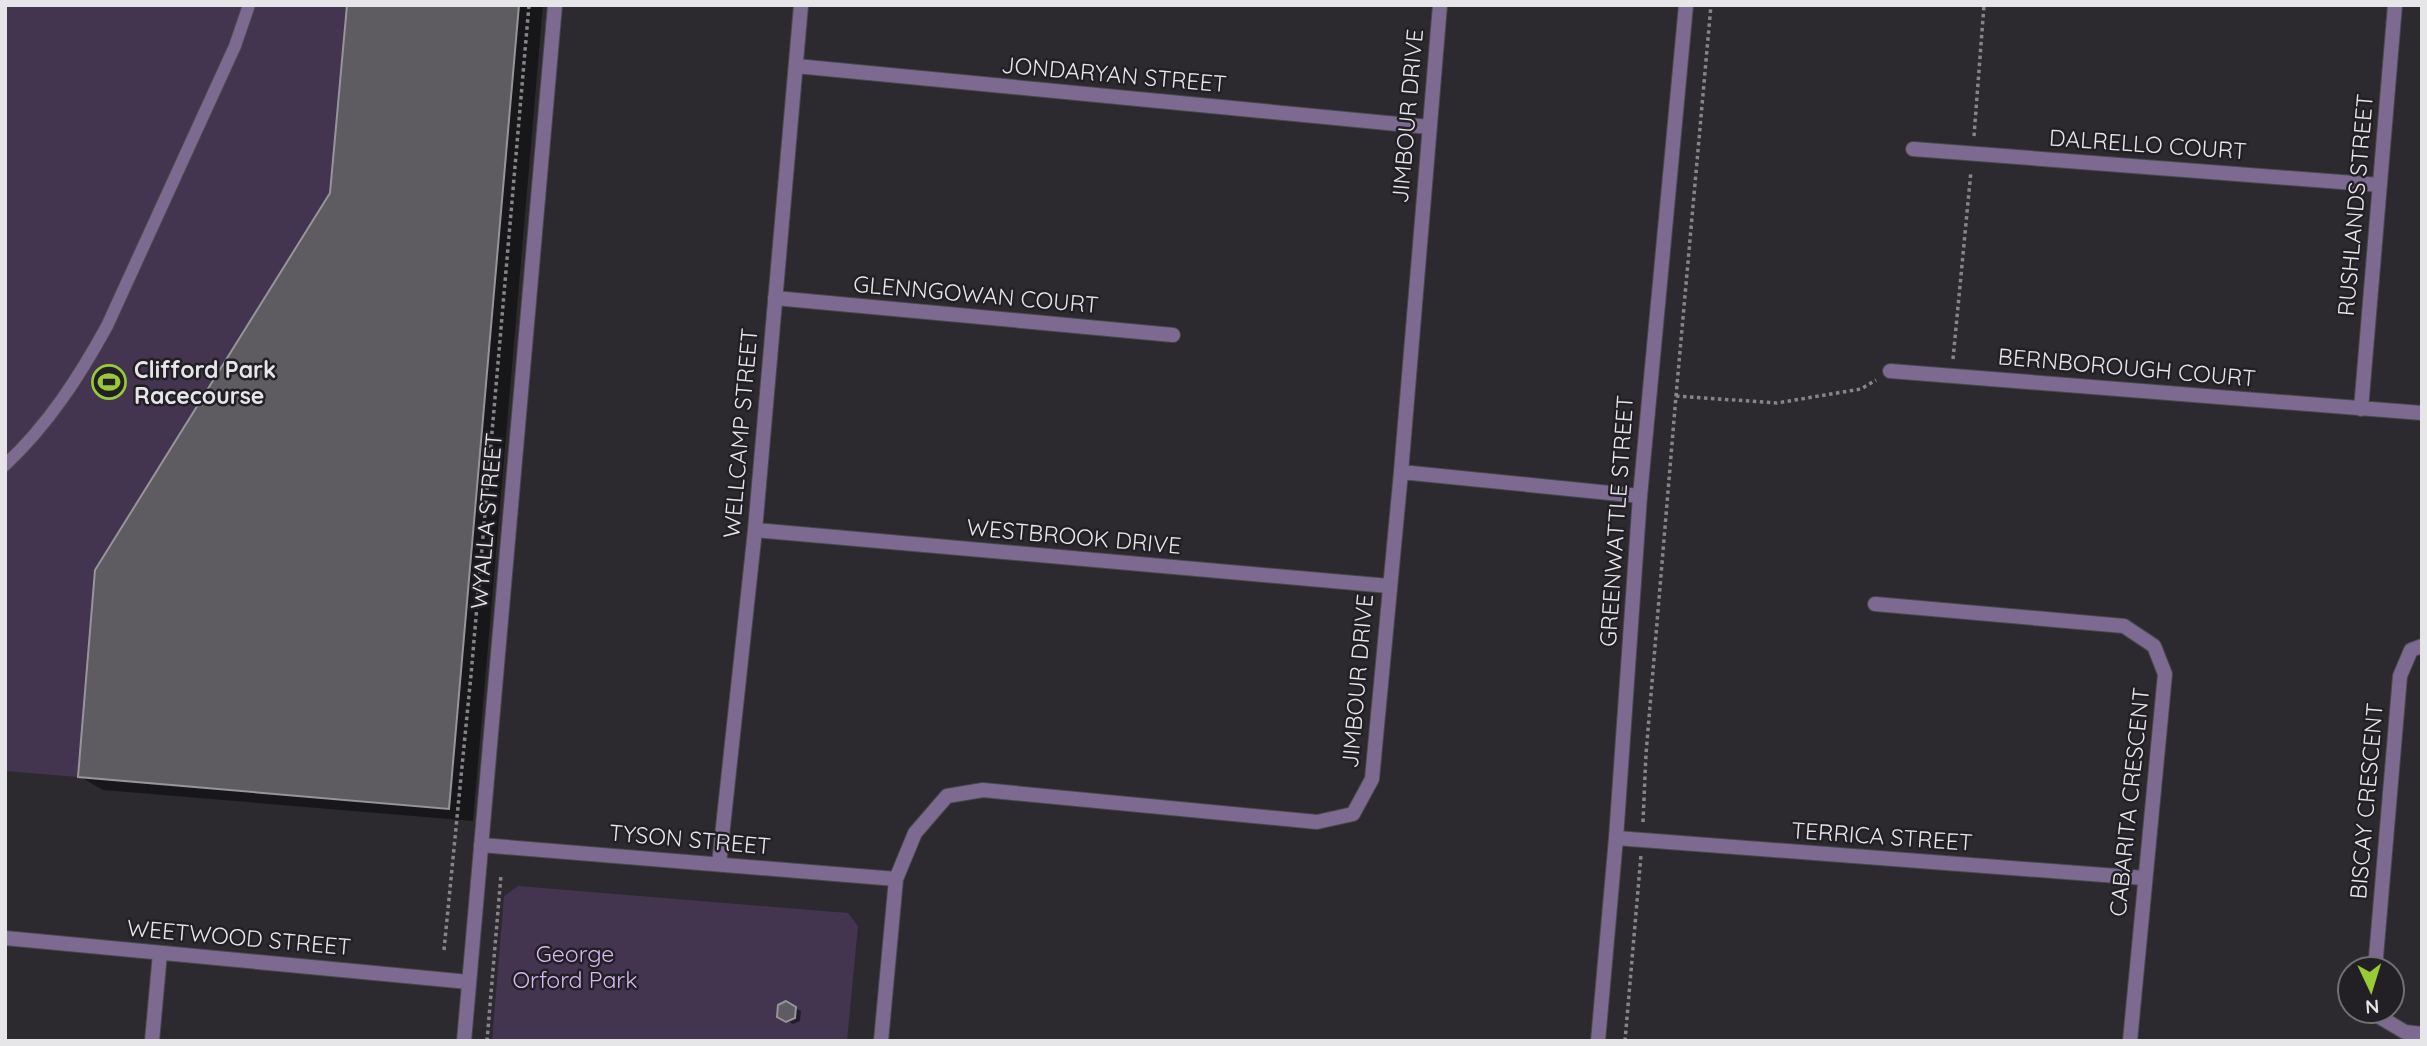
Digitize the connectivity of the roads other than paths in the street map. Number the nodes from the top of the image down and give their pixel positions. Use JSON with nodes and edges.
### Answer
{"nodes":[{"id":1,"x":249,"y":5,"type":"edge"},
{"id":2,"x":555,"y":5,"type":"edge"},
{"id":3,"x":802,"y":5,"type":"edge"},
{"id":4,"x":1440,"y":5,"type":"edge"},
{"id":5,"x":1686,"y":5,"type":"edge"},
{"id":6,"x":2395,"y":5,"type":"edge"},
{"id":7,"x":796,"y":66,"type":"junction"},
{"id":8,"x":1429,"y":127,"type":"junction"},
{"id":9,"x":1913,"y":149,"type":"dead end"},
{"id":10,"x":2380,"y":185,"type":"junction"},
{"id":11,"x":775,"y":298,"type":"junction"},
{"id":12,"x":1173,"y":335,"type":"dead end"},
{"id":13,"x":1890,"y":371,"type":"road end"},
{"id":14,"x":2361,"y":408,"type":"junction"},
{"id":15,"x":2422,"y":413,"type":"edge"},
{"id":16,"x":5,"y":466,"type":"edge"},
{"id":17,"x":1401,"y":471,"type":"junction"},
{"id":18,"x":1640,"y":496,"type":"junction"},
{"id":19,"x":755,"y":530,"type":"junction"},
{"id":20,"x":1389,"y":586,"type":"junction"},
{"id":21,"x":1875,"y":604,"type":"dead end"},
{"id":22,"x":2422,"y":646,"type":"edge"},
{"id":23,"x":1616,"y":838,"type":"junction"},
{"id":24,"x":481,"y":845,"type":"junction"},
{"id":25,"x":719,"y":864,"type":"junction"},
{"id":26,"x":2144,"y":878,"type":"junction"},
{"id":27,"x":896,"y":879,"type":"junction"},
{"id":28,"x":5,"y":938,"type":"edge"},
{"id":29,"x":160,"y":953,"type":"junction"},
{"id":30,"x":2376,"y":955,"type":"edge"},
{"id":31,"x":469,"y":982,"type":"junction"},
{"id":32,"x":2393,"y":1025,"type":"edge"},
{"id":33,"x":2422,"y":1034,"type":"edge"},
{"id":34,"x":152,"y":1041,"type":"edge"},
{"id":35,"x":464,"y":1041,"type":"edge"},
{"id":36,"x":881,"y":1041,"type":"edge"},
{"id":37,"x":1598,"y":1041,"type":"edge"},
{"id":38,"x":2130,"y":1041,"type":"edge"}],
"edges":[{"from":1,"to":16,"type":"lane"},
{"from":2,"to":24,"type":"street","name":"WYALLA STREET"},
{"from":3,"to":7,"type":"street","name":"WELLCAMP STREET"},
{"from":4,"to":8,"type":"street","name":"JIMBOUR DRIVE"},
{"from":5,"to":18,"type":"street","name":"GREENWATTLE STREET"},
{"from":6,"to":10,"type":"street","name":"RUSHLANDS STREET"},
{"from":7,"to":8,"type":"street","name":"JONDARYAN STREET"},
{"from":7,"to":11,"type":"street","name":"WELLCAMP STREET"},
{"from":8,"to":17,"type":"street","name":"JIMBOUR DRIVE"},
{"from":9,"to":10,"type":"street","name":"DALRELLO COURT"},
{"from":10,"to":14,"type":"street","name":"RUSHLANDS STREET"},
{"from":11,"to":12,"type":"street","name":"GLENNGOWAN COURT"},
{"from":11,"to":19,"type":"street","name":"WELLCAMP STREET"},
{"from":13,"to":14,"type":"street","name":"BERNBOROUGH COURT"},
{"from":14,"to":15,"type":"street","name":"BERNBOROUGH COURT"},
{"from":17,"to":18,"type":"street"},
{"from":17,"to":20,"type":"street","name":"JIMBOUR DRIVE"},
{"from":18,"to":23,"type":"street","name":"GREENWATTLE STREET"},
{"from":19,"to":20,"type":"street","name":"WESTBROOK DRIVE"},
{"from":19,"to":25,"type":"street","name":"WELLCAMP STREET"},
{"from":20,"to":27,"type":"street","name":"JIMBOUR DRIVE"},
{"from":21,"to":26,"type":"street","name":"CABARITA CRESCENT"},
{"from":22,"to":30,"type":"street","name":"BISCAY CRESCENT"},
{"from":23,"to":26,"type":"street","name":"TERRICA STREET"},
{"from":23,"to":37,"type":"street","name":"GREENWATTLE STREET"},
{"from":24,"to":25,"type":"street","name":"TYSON STREET"},
{"from":24,"to":31,"type":"street","name":"WYALLA STREET"},
{"from":25,"to":27,"type":"street","name":"TYSON STREET"},
{"from":26,"to":38,"type":"street","name":"CABARITA CRESCENT"},
{"from":27,"to":36,"type":"street","name":"JIMBOUR DRIVE"},
{"from":28,"to":29,"type":"street","name":"WEETWOOD STREET"},
{"from":29,"to":31,"type":"street","name":"WEETWOOD STREET"},
{"from":29,"to":34,"type":"street"},
{"from":31,"to":35,"type":"street","name":"WYALLA STREET"},
{"from":32,"to":33,"type":"street"}]}
